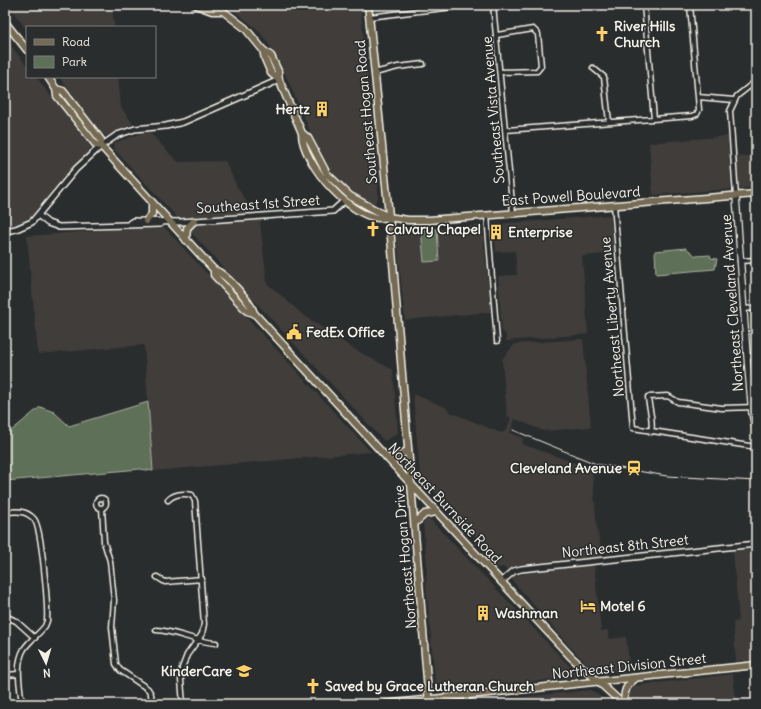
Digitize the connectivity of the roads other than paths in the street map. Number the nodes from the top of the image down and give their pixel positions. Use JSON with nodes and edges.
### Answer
{"nodes":[{"id":1,"x":196,"y":5,"type":"edge"},
{"id":2,"x":215,"y":5,"type":"edge"},
{"id":3,"x":368,"y":5,"type":"edge"},
{"id":4,"x":469,"y":5,"type":"edge"},
{"id":5,"x":493,"y":5,"type":"edge"},
{"id":6,"x":644,"y":5,"type":"edge"},
{"id":7,"x":690,"y":5,"type":"edge"},
{"id":8,"x":756,"y":5,"type":"edge"},
{"id":9,"x":756,"y":10,"type":"edge"},
{"id":10,"x":222,"y":11,"type":"junction"},
{"id":11,"x":369,"y":17,"type":"junction"},
{"id":12,"x":5,"y":22,"type":"edge"},
{"id":13,"x":497,"y":35,"type":"junction"},
{"id":14,"x":26,"y":49,"type":"edge"},
{"id":15,"x":423,"y":64,"type":"dead end"},
{"id":16,"x":593,"y":68,"type":"dead end"},
{"id":17,"x":500,"y":72,"type":"junction"},
{"id":18,"x":374,"y":74,"type":"junction"},
{"id":19,"x":49,"y":78,"type":"edge"},
{"id":20,"x":279,"y":80,"type":"junction"},
{"id":21,"x":756,"y":81,"type":"edge"},
{"id":22,"x":698,"y":97,"type":"junction"},
{"id":23,"x":734,"y":100,"type":"junction"},
{"id":24,"x":654,"y":119,"type":"junction"},
{"id":25,"x":609,"y":122,"type":"junction"},
{"id":26,"x":506,"y":130,"type":"junction"},
{"id":27,"x":101,"y":146,"type":"junction"},
{"id":28,"x":329,"y":182,"type":"junction"},
{"id":29,"x":756,"y":194,"type":"edge"},
{"id":30,"x":736,"y":196,"type":"junction"},
{"id":31,"x":344,"y":201,"type":"junction"},
{"id":32,"x":152,"y":203,"type":"junction"},
{"id":33,"x":614,"y":205,"type":"junction"},
{"id":34,"x":514,"y":213,"type":"junction"},
{"id":35,"x":38,"y":215,"type":"junction"},
{"id":36,"x":487,"y":215,"type":"junction"},
{"id":37,"x":388,"y":217,"type":"junction"},
{"id":38,"x":146,"y":221,"type":"junction"},
{"id":39,"x":194,"y":221,"type":"junction"},
{"id":40,"x":169,"y":222,"type":"junction"},
{"id":41,"x":130,"y":223,"type":"junction"},
{"id":42,"x":5,"y":232,"type":"edge"},
{"id":43,"x":186,"y":240,"type":"junction"},
{"id":44,"x":756,"y":260,"type":"edge"},
{"id":45,"x":740,"y":261,"type":"junction"},
{"id":46,"x":214,"y":270,"type":"junction"},
{"id":47,"x":220,"y":282,"type":"junction"},
{"id":48,"x":244,"y":298,"type":"junction"},
{"id":49,"x":756,"y":308,"type":"edge"},
{"id":50,"x":743,"y":309,"type":"junction"},
{"id":51,"x":254,"y":313,"type":"junction"},
{"id":52,"x":497,"y":341,"type":"dead end"},
{"id":53,"x":747,"y":356,"type":"junction"},
{"id":54,"x":756,"y":356,"type":"edge"},
{"id":55,"x":754,"y":407,"type":"edge"},
{"id":56,"x":756,"y":431,"type":"edge"},
{"id":57,"x":651,"y":432,"type":"junction"},
{"id":58,"x":756,"y":447,"type":"edge"},
{"id":59,"x":408,"y":450,"type":"junction"},
{"id":60,"x":388,"y":458,"type":"junction"},
{"id":61,"x":411,"y":484,"type":"junction"},
{"id":62,"x":168,"y":500,"type":"dead end"},
{"id":63,"x":102,"y":508,"type":"dead end"},
{"id":64,"x":32,"y":510,"type":"dead end"},
{"id":65,"x":5,"y":512,"type":"edge"},
{"id":66,"x":438,"y":512,"type":"junction"},
{"id":67,"x":29,"y":515,"type":"junction"},
{"id":68,"x":415,"y":523,"type":"junction"},
{"id":69,"x":756,"y":544,"type":"edge"},
{"id":70,"x":156,"y":577,"type":"dead end"},
{"id":71,"x":202,"y":579,"type":"junction"},
{"id":72,"x":501,"y":582,"type":"junction"},
{"id":73,"x":5,"y":616,"type":"edge"},
{"id":74,"x":156,"y":630,"type":"dead end"},
{"id":75,"x":35,"y":638,"type":"junction"},
{"id":76,"x":198,"y":641,"type":"junction"},
{"id":77,"x":216,"y":643,"type":"dead end"},
{"id":78,"x":756,"y":666,"type":"edge"},
{"id":79,"x":19,"y":674,"type":"junction"},
{"id":80,"x":5,"y":675,"type":"edge"},
{"id":81,"x":637,"y":677,"type":"junction"},
{"id":82,"x":597,"y":682,"type":"junction"},
{"id":83,"x":467,"y":696,"type":"junction"},
{"id":84,"x":429,"y":702,"type":"edge"},
{"id":85,"x":22,"y":704,"type":"edge"},
{"id":86,"x":152,"y":704,"type":"edge"},
{"id":87,"x":183,"y":704,"type":"edge"},
{"id":88,"x":385,"y":704,"type":"edge"},
{"id":89,"x":467,"y":704,"type":"edge"},
{"id":90,"x":624,"y":704,"type":"edge"}],
"edges":[{"from":1,"to":10,"type":"main road","name":"East Powell Boulevard"},
{"from":2,"to":10,"type":"main road","name":"East Powell Boulevard"},
{"from":3,"to":11,"type":"main road","name":"Southeast Hogan Road"},
{"from":4,"to":11,"type":"street"},
{"from":5,"to":13,"type":"street","name":"Southeast Vista Avenue"},
{"from":6,"to":24,"type":"street"},
{"from":7,"to":22,"type":"street"},
{"from":8,"to":9,"type":"street"},
{"from":10,"to":20,"type":"main road","name":"East Powell Boulevard"},
{"from":11,"to":18,"type":"main road","name":"Southeast Hogan Road"},
{"from":12,"to":14,"type":"main road"},
{"from":13,"to":17,"type":"street","name":"Southeast Vista Avenue"},
{"from":13,"to":17,"type":"street"},
{"from":15,"to":18,"type":"street"},
{"from":16,"to":25,"type":"street"},
{"from":17,"to":26,"type":"street","name":"Southeast Vista Avenue"},
{"from":18,"to":37,"type":"main road","name":"Southeast Hogan Road"},
{"from":19,"to":27,"type":"main road","name":"Northeast Burnside Road"},
{"from":20,"to":27,"type":"street"},
{"from":20,"to":28,"type":"main road","name":"East Powell Boulevard"},
{"from":21,"to":23,"type":"street"},
{"from":22,"to":23,"type":"street"},
{"from":22,"to":24,"type":"street"},
{"from":23,"to":30,"type":"street"},
{"from":24,"to":25,"type":"street"},
{"from":25,"to":26,"type":"street"},
{"from":26,"to":34,"type":"street","name":"Southeast Vista Avenue"},
{"from":27,"to":32,"type":"main road","name":"Northeast Burnside Road"},
{"from":27,"to":35,"type":"street"},
{"from":28,"to":31,"type":"main road","name":"East Powell Boulevard"},
{"from":28,"to":37,"type":"main road","name":"East Powell Boulevard"},
{"from":29,"to":30,"type":"main road","name":"East Powell Boulevard"},
{"from":30,"to":33,"type":"main road","name":"East Powell Boulevard"},
{"from":30,"to":45,"type":"main road","name":"Northeast Cleveland Avenue"},
{"from":31,"to":37,"type":"main road","name":"East Powell Boulevard"},
{"from":31,"to":39,"type":"street","name":"Southeast 1st Street"},
{"from":32,"to":38,"type":"main road"},
{"from":32,"to":40,"type":"main road","name":"Northeast Burnside Road"},
{"from":33,"to":34,"type":"main road","name":"East Powell Boulevard"},
{"from":33,"to":57,"type":"street","name":"Northeast Liberty Avenue"},
{"from":34,"to":36,"type":"main road","name":"East Powell Boulevard"},
{"from":35,"to":41,"type":"street","name":"Southeast 1st Street"},
{"from":35,"to":42,"type":"street"},
{"from":36,"to":37,"type":"main road","name":"East Powell Boulevard"},
{"from":36,"to":52,"type":"street"},
{"from":37,"to":59,"type":"main road","name":"Northeast Hogan Drive"},
{"from":38,"to":40,"type":"street","name":"Southeast 1st Street"},
{"from":38,"to":41,"type":"street","name":"Southeast 1st Street"},
{"from":39,"to":40,"type":"street","name":"Southeast 1st Street"},
{"from":39,"to":43,"type":"main road"},
{"from":40,"to":41,"type":"street","name":"Southeast 1st Street"},
{"from":40,"to":43,"type":"main road","name":"Northeast Burnside Road"},
{"from":43,"to":46,"type":"main road","name":"Northeast Burnside Road"},
{"from":44,"to":45,"type":"street"},
{"from":45,"to":50,"type":"main road","name":"Northeast Cleveland Avenue"},
{"from":46,"to":47,"type":"main road","name":"Northeast Burnside Road"},
{"from":46,"to":48,"type":"main road","name":"Northeast Burnside Road"},
{"from":47,"to":48,"type":"main road"},
{"from":47,"to":51,"type":"main road","name":"Northeast Burnside Road"},
{"from":48,"to":51,"type":"main road","name":"Northeast Burnside Road"},
{"from":49,"to":50,"type":"street"},
{"from":50,"to":53,"type":"main road","name":"Northeast Cleveland Avenue"},
{"from":51,"to":60,"type":"main road","name":"Northeast Burnside Road"},
{"from":53,"to":54,"type":"street"},
{"from":53,"to":55,"type":"main road","name":"Northeast Cleveland Avenue"},
{"from":55,"to":56,"type":"main road","name":"Northeast Cleveland Avenue"},
{"from":55,"to":57,"type":"street"},
{"from":57,"to":58,"type":"street"},
{"from":59,"to":60,"type":"main road"},
{"from":59,"to":61,"type":"main road","name":"Northeast Hogan Drive"},
{"from":60,"to":61,"type":"main road","name":"Northeast Burnside Road"},
{"from":61,"to":66,"type":"main road","name":"Northeast Burnside Road"},
{"from":61,"to":68,"type":"main road","name":"Northeast Hogan Drive"},
{"from":62,"to":71,"type":"street"},
{"from":63,"to":86,"type":"street"},
{"from":64,"to":67,"type":"street"},
{"from":65,"to":67,"type":"street"},
{"from":66,"to":68,"type":"main road"},
{"from":66,"to":72,"type":"main road","name":"Northeast Burnside Road"},
{"from":67,"to":75,"type":"street"},
{"from":68,"to":84,"type":"main road","name":"Northeast Hogan Drive"},
{"from":69,"to":72,"type":"street","name":"Northeast 8th Street"},
{"from":70,"to":71,"type":"street"},
{"from":71,"to":76,"type":"street"},
{"from":72,"to":82,"type":"main road","name":"Northeast Burnside Road"},
{"from":73,"to":75,"type":"street"},
{"from":74,"to":76,"type":"street"},
{"from":75,"to":79,"type":"street"},
{"from":76,"to":77,"type":"street"},
{"from":76,"to":87,"type":"street"},
{"from":78,"to":81,"type":"main road","name":"Northeast Division Street"},
{"from":79,"to":80,"type":"street"},
{"from":79,"to":85,"type":"street"},
{"from":81,"to":82,"type":"main road","name":"Northeast Division Street"},
{"from":81,"to":90,"type":"main road"},
{"from":82,"to":83,"type":"main road","name":"Northeast Division Street"},
{"from":82,"to":90,"type":"main road","name":"Northeast Burnside Road"},
{"from":83,"to":84,"type":"main road","name":"Northeast Division Street"},
{"from":83,"to":89,"type":"street"},
{"from":84,"to":88,"type":"main road","name":"Northeast Division Street"}]}
